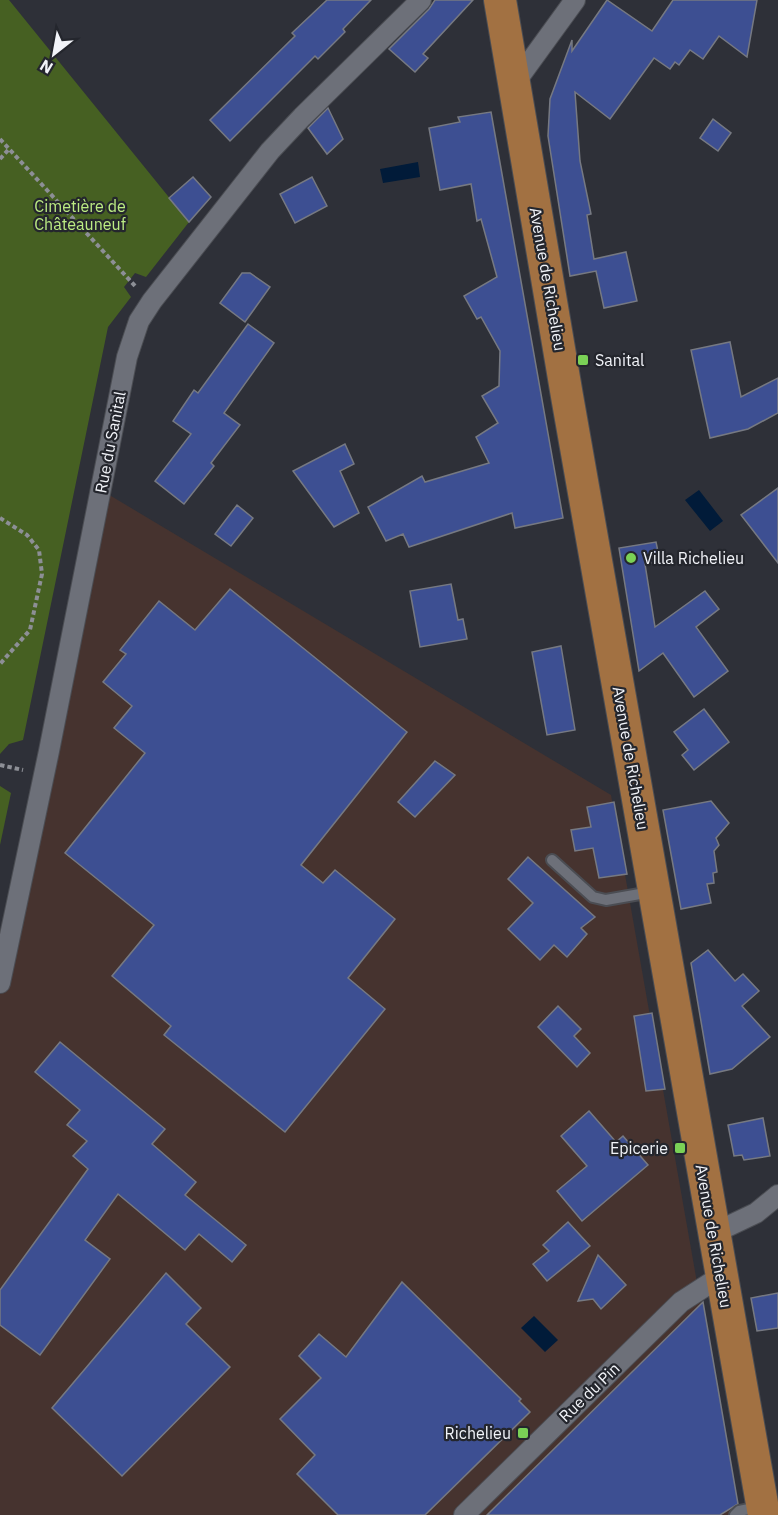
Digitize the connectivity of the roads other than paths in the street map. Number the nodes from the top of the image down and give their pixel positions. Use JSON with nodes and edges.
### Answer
{"nodes":[{"id":1,"x":421,"y":0,"type":"edge"},
{"id":2,"x":500,"y":0,"type":"edge"},
{"id":3,"x":575,"y":0,"type":"edge"},
{"id":4,"x":514,"y":84,"type":"junction"},
{"id":5,"x":552,"y":860,"type":"dead end"},
{"id":6,"x":654,"y":891,"type":"junction"},
{"id":7,"x":0,"y":983,"type":"edge"},
{"id":8,"x":778,"y":1195,"type":"edge"},
{"id":9,"x":714,"y":1233,"type":"junction"},
{"id":10,"x":721,"y":1276,"type":"junction"},
{"id":11,"x":754,"y":1512,"type":"edge"},
{"id":12,"x":464,"y":1515,"type":"edge"}],
"edges":[{"from":1,"to":7,"type":"street","name":"Rue du Sanital"},
{"from":2,"to":4,"type":"main road","name":"Avenue de Richelieu"},
{"from":3,"to":4,"type":"street"},
{"from":4,"to":6,"type":"main road","name":"Avenue de Richelieu"},
{"from":5,"to":6,"type":"lane"},
{"from":6,"to":9,"type":"main road","name":"Avenue de Richelieu"},
{"from":8,"to":9,"type":"street"},
{"from":9,"to":10,"type":"main road","name":"Avenue de Richelieu"},
{"from":10,"to":11,"type":"main road","name":"Avenue de Richelieu"},
{"from":10,"to":12,"type":"street","name":"Rue du Pin"}]}
